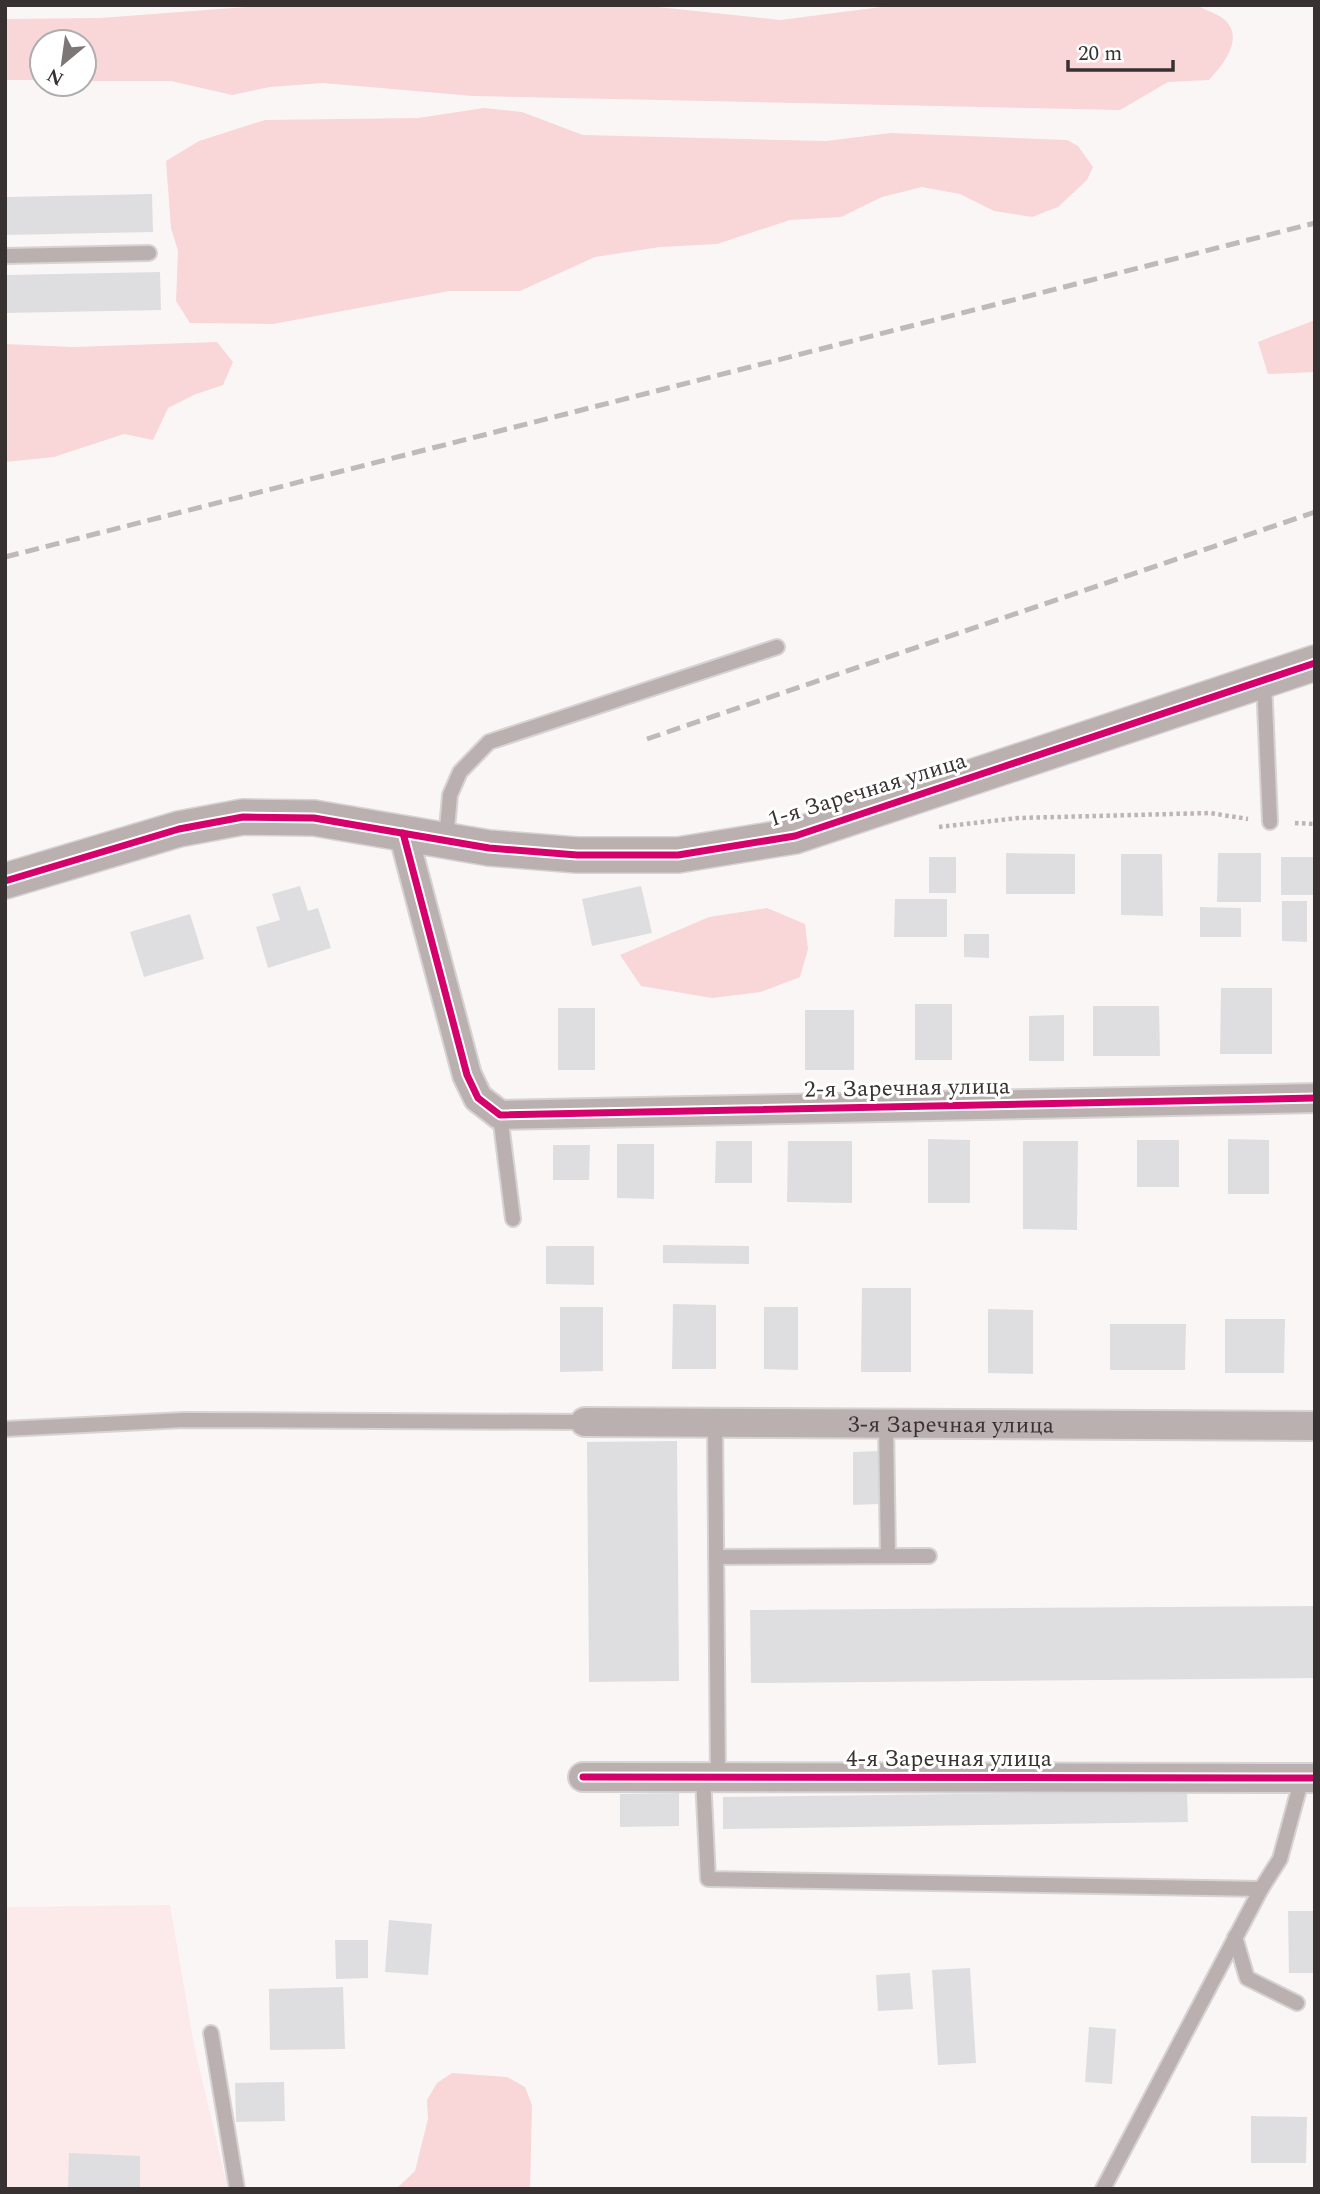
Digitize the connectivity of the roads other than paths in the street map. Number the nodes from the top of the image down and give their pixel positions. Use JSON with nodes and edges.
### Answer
{"nodes":[{"id":1,"x":149,"y":253,"type":"dead end"},
{"id":2,"x":5,"y":256,"type":"edge"},
{"id":3,"x":777,"y":648,"type":"dead end"},
{"id":4,"x":1315,"y":663,"type":"edge"},
{"id":5,"x":1264,"y":681,"type":"junction"},
{"id":6,"x":1270,"y":822,"type":"road end"},
{"id":7,"x":403,"y":832,"type":"junction"},
{"id":8,"x":446,"y":841,"type":"junction"},
{"id":9,"x":5,"y":881,"type":"edge"},
{"id":10,"x":1315,"y":1098,"type":"edge"},
{"id":11,"x":500,"y":1115,"type":"junction"},
{"id":12,"x":513,"y":1219,"type":"dead end"},
{"id":13,"x":585,"y":1422,"type":"joint"},
{"id":14,"x":715,"y":1422,"type":"junction"},
{"id":15,"x":886,"y":1424,"type":"junction"},
{"id":16,"x":1315,"y":1426,"type":"edge"},
{"id":17,"x":5,"y":1429,"type":"edge"},
{"id":18,"x":888,"y":1556,"type":"junction"},
{"id":19,"x":929,"y":1556,"type":"dead end"},
{"id":20,"x":716,"y":1558,"type":"junction"},
{"id":21,"x":583,"y":1777,"type":"dead end"},
{"id":22,"x":710,"y":1777,"type":"junction"},
{"id":23,"x":1308,"y":1778,"type":"edge"},
{"id":24,"x":1261,"y":1889,"type":"junction"},
{"id":25,"x":1235,"y":1937,"type":"junction"},
{"id":26,"x":1297,"y":2003,"type":"dead end"},
{"id":27,"x":211,"y":2033,"type":"dead end"},
{"id":28,"x":237,"y":2189,"type":"edge"},
{"id":29,"x":1103,"y":2189,"type":"edge"}],
"edges":[{"from":1,"to":2,"type":"lane"},
{"from":3,"to":8,"type":"lane"},
{"from":4,"to":5,"type":"street","name":"1-я Заречная улица"},
{"from":5,"to":6,"type":"lane"},
{"from":5,"to":8,"type":"street","name":"1-я Заречная улица"},
{"from":7,"to":8,"type":"street","name":"1-я Заречная улица"},
{"from":7,"to":9,"type":"street","name":"1-я Заречная улица"},
{"from":7,"to":11,"type":"street"},
{"from":10,"to":11,"type":"street","name":"2-я Заречная улица"},
{"from":11,"to":12,"type":"lane"},
{"from":13,"to":14,"type":"street","name":"3-я Заречная улица"},
{"from":13,"to":17,"type":"lane"},
{"from":14,"to":15,"type":"street","name":"3-я Заречная улица"},
{"from":14,"to":20,"type":"lane"},
{"from":15,"to":16,"type":"street","name":"3-я Заречная улица"},
{"from":15,"to":18,"type":"lane"},
{"from":18,"to":19,"type":"lane"},
{"from":18,"to":20,"type":"lane"},
{"from":20,"to":22,"type":"lane"},
{"from":21,"to":22,"type":"street","name":"4-я Заречная улица"},
{"from":22,"to":23,"type":"street","name":"4-я Заречная улица"},
{"from":22,"to":24,"type":"lane"},
{"from":23,"to":24,"type":"lane"},
{"from":24,"to":25,"type":"lane"},
{"from":25,"to":26,"type":"lane"},
{"from":25,"to":29,"type":"lane"},
{"from":27,"to":28,"type":"lane"}]}
